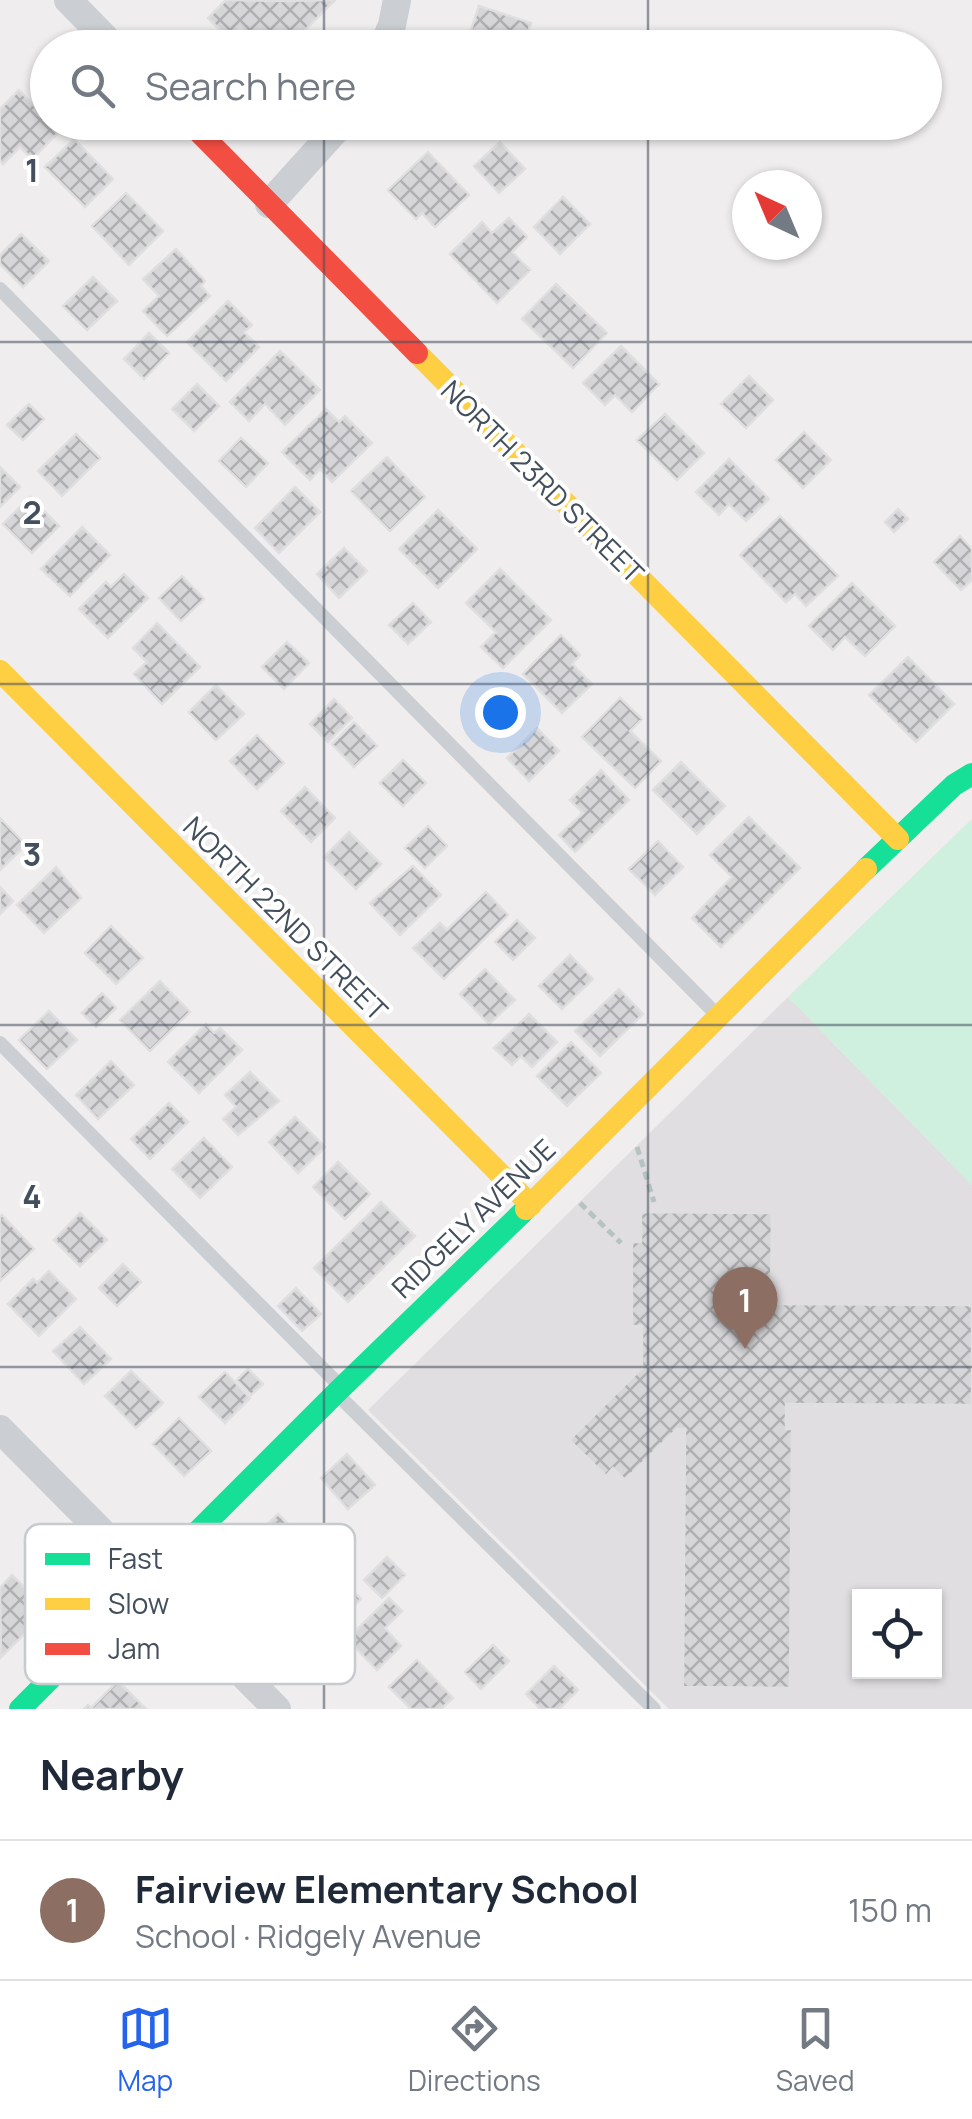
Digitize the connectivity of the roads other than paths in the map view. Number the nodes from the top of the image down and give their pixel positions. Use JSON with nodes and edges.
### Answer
{"nodes":[{"id":1,"x":68,"y":0,"type":"edge"},
{"id":2,"x":397,"y":0,"type":"edge"},
{"id":3,"x":97,"y":30,"type":"edge"},
{"id":4,"x":390,"y":30,"type":"edge"},
{"id":5,"x":207,"y":140,"type":"edge"},
{"id":6,"x":327,"y":140,"type":"edge"},
{"id":7,"x":269,"y":204,"type":"junction"},
{"id":8,"x":0,"y":289,"type":"edge"},
{"id":9,"x":0,"y":671,"type":"edge"},
{"id":10,"x":972,"y":774,"type":"edge"},
{"id":11,"x":898,"y":839,"type":"junction"},
{"id":12,"x":718,"y":1016,"type":"junction"},
{"id":13,"x":0,"y":1044,"type":"edge"},
{"id":14,"x":531,"y":1206,"type":"junction"},
{"id":15,"x":339,"y":1390,"type":"junction"},
{"id":16,"x":0,"y":1429,"type":"edge"},
{"id":17,"x":94,"y":1524,"type":"edge"},
{"id":18,"x":206,"y":1524,"type":"edge"},
{"id":19,"x":45,"y":1684,"type":"edge"},
{"id":20,"x":252,"y":1684,"type":"edge"},
{"id":21,"x":20,"y":1709,"type":"edge"},
{"id":22,"x":277,"y":1709,"type":"edge"},
{"id":23,"x":654,"y":1709,"type":"edge"}],
"edges":[{"from":1,"to":3,"type":"street"},
{"from":2,"to":4,"type":"street"},
{"from":5,"to":7,"type":"street","name":"NORTH 23RD STREET"},
{"from":6,"to":7,"type":"street"},
{"from":7,"to":11,"type":"street","name":"NORTH 23RD STREET"},
{"from":8,"to":12,"type":"lane"},
{"from":9,"to":14,"type":"street","name":"NORTH 22ND STREET"},
{"from":10,"to":11,"type":"street","name":"RIDGELY AVENUE"},
{"from":11,"to":12,"type":"street","name":"RIDGELY AVENUE"},
{"from":12,"to":14,"type":"street","name":"RIDGELY AVENUE"},
{"from":13,"to":15,"type":"lane"},
{"from":14,"to":15,"type":"street","name":"RIDGELY AVENUE"},
{"from":15,"to":18,"type":"street","name":"RIDGELY AVENUE"},
{"from":15,"to":23,"type":"lane"},
{"from":16,"to":17,"type":"street"},
{"from":19,"to":21,"type":"street","name":"RIDGELY AVENUE"},
{"from":20,"to":22,"type":"street"}]}
